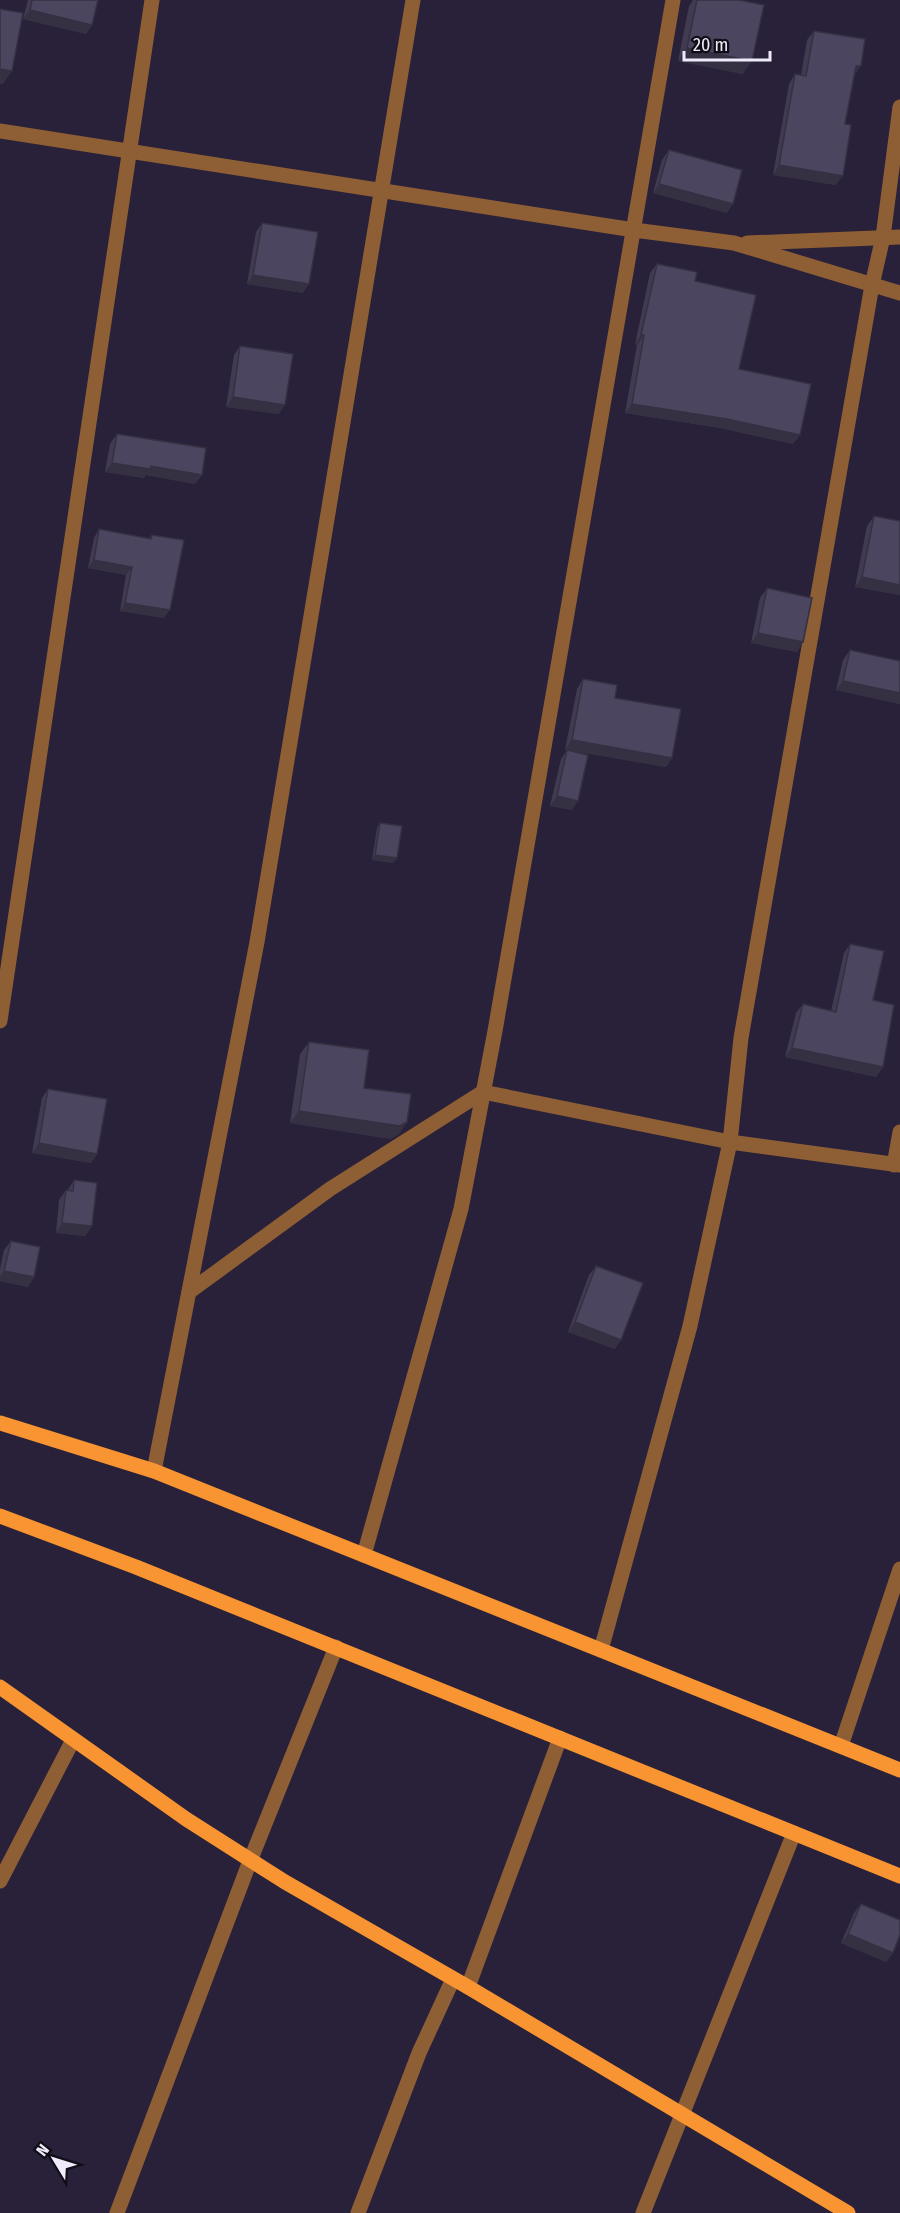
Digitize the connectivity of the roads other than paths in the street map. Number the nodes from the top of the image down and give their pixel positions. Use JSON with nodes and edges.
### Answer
{"nodes":[{"id":1,"x":152,"y":0,"type":"edge"},
{"id":2,"x":413,"y":0,"type":"edge"},
{"id":3,"x":673,"y":0,"type":"edge"},
{"id":4,"x":900,"y":107,"type":"edge"},
{"id":5,"x":0,"y":131,"type":"edge"},
{"id":6,"x":130,"y":151,"type":"junction"},
{"id":7,"x":381,"y":190,"type":"junction"},
{"id":8,"x":634,"y":230,"type":"junction"},
{"id":9,"x":883,"y":237,"type":"junction"},
{"id":10,"x":900,"y":237,"type":"edge"},
{"id":11,"x":734,"y":243,"type":"junction"},
{"id":12,"x":872,"y":285,"type":"junction"},
{"id":13,"x":900,"y":293,"type":"edge"},
{"id":14,"x":0,"y":1021,"type":"edge"},
{"id":15,"x":483,"y":1092,"type":"junction"},
{"id":16,"x":900,"y":1132,"type":"edge"},
{"id":17,"x":730,"y":1142,"type":"junction"},
{"id":18,"x":897,"y":1165,"type":"edge"},
{"id":19,"x":189,"y":1292,"type":"junction"},
{"id":20,"x":0,"y":1423,"type":"edge"},
{"id":21,"x":154,"y":1471,"type":"junction"},
{"id":22,"x":0,"y":1516,"type":"edge"},
{"id":23,"x":364,"y":1555,"type":"junction"},
{"id":24,"x":900,"y":1569,"type":"edge"},
{"id":25,"x":336,"y":1647,"type":"junction"},
{"id":26,"x":600,"y":1650,"type":"junction"},
{"id":27,"x":0,"y":1687,"type":"edge"},
{"id":28,"x":560,"y":1738,"type":"junction"},
{"id":29,"x":73,"y":1740,"type":"junction"},
{"id":30,"x":841,"y":1746,"type":"junction"},
{"id":31,"x":900,"y":1770,"type":"edge"},
{"id":32,"x":794,"y":1833,"type":"junction"},
{"id":33,"x":250,"y":1861,"type":"junction"},
{"id":34,"x":900,"y":1876,"type":"edge"},
{"id":35,"x":0,"y":1881,"type":"edge"},
{"id":36,"x":453,"y":1979,"type":"junction"},
{"id":37,"x":468,"y":1987,"type":"junction"},
{"id":38,"x":683,"y":2115,"type":"junction"},
{"id":39,"x":117,"y":2213,"type":"edge"},
{"id":40,"x":358,"y":2213,"type":"edge"},
{"id":41,"x":643,"y":2213,"type":"edge"},
{"id":42,"x":848,"y":2213,"type":"edge"}],
"edges":[{"from":1,"to":6,"type":"street"},
{"from":2,"to":7,"type":"street"},
{"from":3,"to":8,"type":"street"},
{"from":4,"to":9,"type":"street"},
{"from":5,"to":6,"type":"street"},
{"from":6,"to":7,"type":"street"},
{"from":6,"to":14,"type":"street"},
{"from":7,"to":8,"type":"street"},
{"from":7,"to":19,"type":"street"},
{"from":8,"to":11,"type":"street"},
{"from":8,"to":15,"type":"street"},
{"from":9,"to":10,"type":"street"},
{"from":9,"to":11,"type":"street"},
{"from":9,"to":12,"type":"street"},
{"from":11,"to":12,"type":"street"},
{"from":12,"to":13,"type":"street"},
{"from":12,"to":17,"type":"street"},
{"from":15,"to":17,"type":"street"},
{"from":15,"to":19,"type":"street"},
{"from":15,"to":23,"type":"street"},
{"from":16,"to":18,"type":"street"},
{"from":17,"to":18,"type":"street"},
{"from":17,"to":26,"type":"street"},
{"from":19,"to":21,"type":"street"},
{"from":20,"to":21,"type":"main road"},
{"from":21,"to":23,"type":"main road"},
{"from":22,"to":25,"type":"main road"},
{"from":23,"to":26,"type":"main road"},
{"from":24,"to":30,"type":"street"},
{"from":25,"to":28,"type":"main road"},
{"from":25,"to":33,"type":"street"},
{"from":26,"to":30,"type":"main road"},
{"from":27,"to":29,"type":"main road"},
{"from":28,"to":32,"type":"main road"},
{"from":28,"to":37,"type":"street"},
{"from":29,"to":33,"type":"main road"},
{"from":29,"to":35,"type":"street"},
{"from":30,"to":31,"type":"main road"},
{"from":32,"to":34,"type":"main road"},
{"from":32,"to":38,"type":"street"},
{"from":33,"to":36,"type":"main road"},
{"from":33,"to":39,"type":"street"},
{"from":36,"to":37,"type":"main road"},
{"from":36,"to":40,"type":"street"},
{"from":37,"to":38,"type":"main road"},
{"from":38,"to":41,"type":"street"},
{"from":38,"to":42,"type":"main road"}]}
